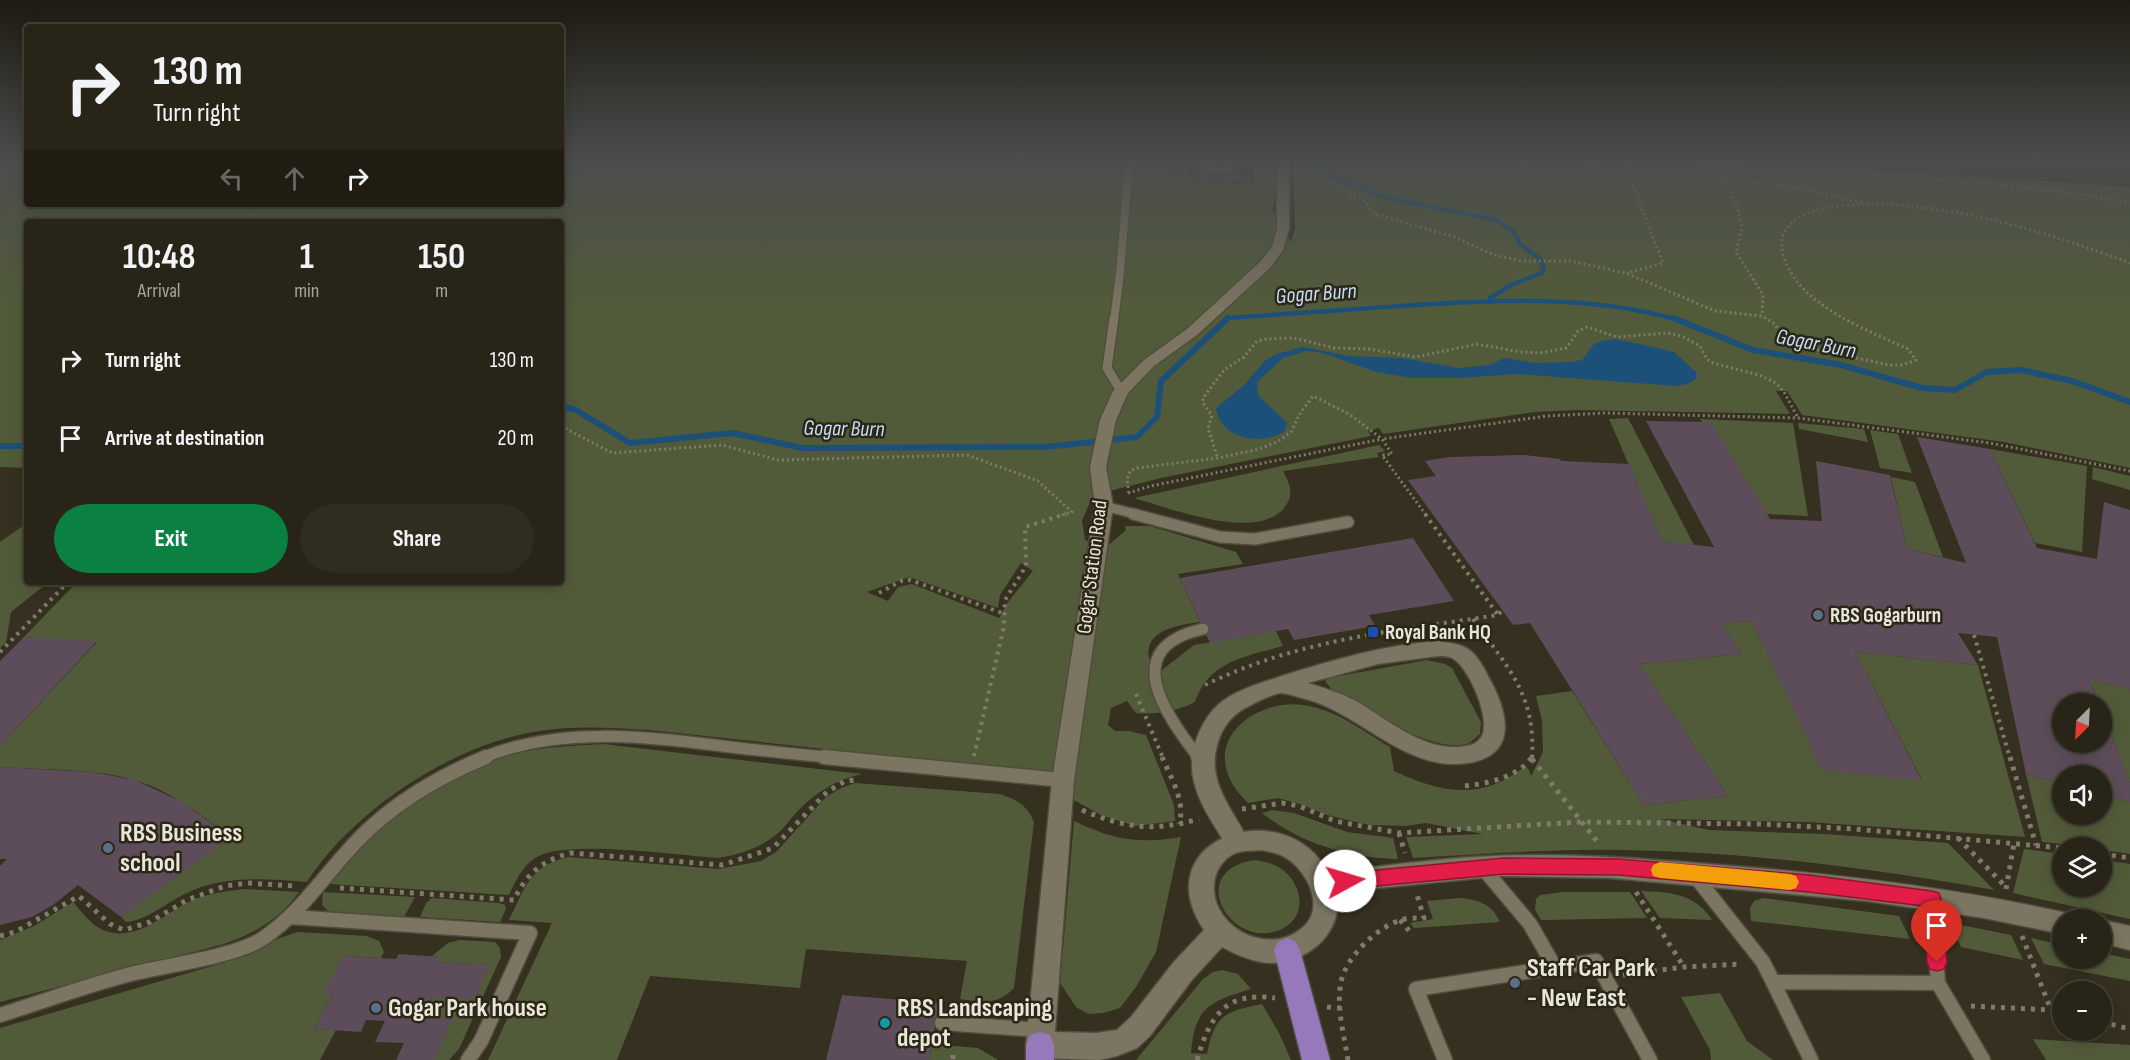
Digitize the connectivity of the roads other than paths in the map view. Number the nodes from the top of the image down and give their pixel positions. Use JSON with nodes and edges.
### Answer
{"nodes":[{"id":1,"x":1125,"y":211,"type":"edge"},
{"id":2,"x":1283,"y":211,"type":"edge"},
{"id":3,"x":1121,"y":391,"type":"junction"},
{"id":4,"x":1104,"y":506,"type":"junction"},
{"id":5,"x":1348,"y":522,"type":"dead end"},
{"id":6,"x":1203,"y":629,"type":"dead end"},
{"id":7,"x":1279,"y":685,"type":"junction"},
{"id":8,"x":1202,"y":762,"type":"junction"},
{"id":9,"x":1062,"y":791,"type":"junction"},
{"id":10,"x":1237,"y":842,"type":"junction"},
{"id":11,"x":1483,"y":868,"type":"junction"},
{"id":12,"x":1692,"y":873,"type":"junction"},
{"id":13,"x":1323,"y":883,"type":"junction"},
{"id":14,"x":1932,"y":899,"type":"junction"},
{"id":15,"x":291,"y":917,"type":"junction"},
{"id":16,"x":2052,"y":921,"type":"edge"},
{"id":17,"x":1220,"y":931,"type":"junction"},
{"id":18,"x":2112,"y":934,"type":"edge"},
{"id":19,"x":2130,"y":938,"type":"edge"},
{"id":20,"x":1287,"y":950,"type":"junction"},
{"id":21,"x":1554,"y":966,"type":"junction"},
{"id":22,"x":1773,"y":981,"type":"junction"},
{"id":23,"x":1938,"y":983,"type":"junction"},
{"id":24,"x":0,"y":1016,"type":"edge"},
{"id":25,"x":942,"y":1023,"type":"dead end"},
{"id":26,"x":1040,"y":1045,"type":"edge"},
{"id":27,"x":468,"y":1060,"type":"edge"},
{"id":28,"x":1316,"y":1060,"type":"edge"},
{"id":29,"x":1444,"y":1060,"type":"edge"},
{"id":30,"x":1650,"y":1060,"type":"edge"},
{"id":31,"x":1811,"y":1060,"type":"edge"},
{"id":32,"x":1983,"y":1060,"type":"edge"}],
"edges":[{"from":1,"to":3,"type":"lane"},
{"from":2,"to":3,"type":"street","name":"Gogar Station Road"},
{"from":3,"to":4,"type":"street","name":"Gogar Station Road"},
{"from":4,"to":5,"type":"lane"},
{"from":4,"to":9,"type":"street","name":"Gogar Station Road"},
{"from":6,"to":8,"type":"lane"},
{"from":7,"to":7,"type":"street"},
{"from":7,"to":8,"type":"street"},
{"from":8,"to":10,"type":"street"},
{"from":9,"to":15,"type":"lane"},
{"from":9,"to":26,"type":"street","name":"Gogar Station Road"},
{"from":10,"to":13,"type":"street"},
{"from":10,"to":17,"type":"street"},
{"from":11,"to":12,"type":"street"},
{"from":11,"to":13,"type":"street"},
{"from":11,"to":21,"type":"lane"},
{"from":12,"to":14,"type":"street"},
{"from":12,"to":22,"type":"lane"},
{"from":13,"to":20,"type":"street"},
{"from":14,"to":16,"type":"street"},
{"from":14,"to":23,"type":"lane"},
{"from":15,"to":24,"type":"lane"},
{"from":15,"to":27,"type":"lane"},
{"from":17,"to":20,"type":"street"},
{"from":17,"to":26,"type":"street"},
{"from":18,"to":19,"type":"street"},
{"from":20,"to":28,"type":"main road"},
{"from":21,"to":29,"type":"lane"},
{"from":21,"to":30,"type":"lane"},
{"from":22,"to":23,"type":"lane"},
{"from":22,"to":31,"type":"lane"},
{"from":23,"to":32,"type":"lane"},
{"from":25,"to":26,"type":"lane"}]}
